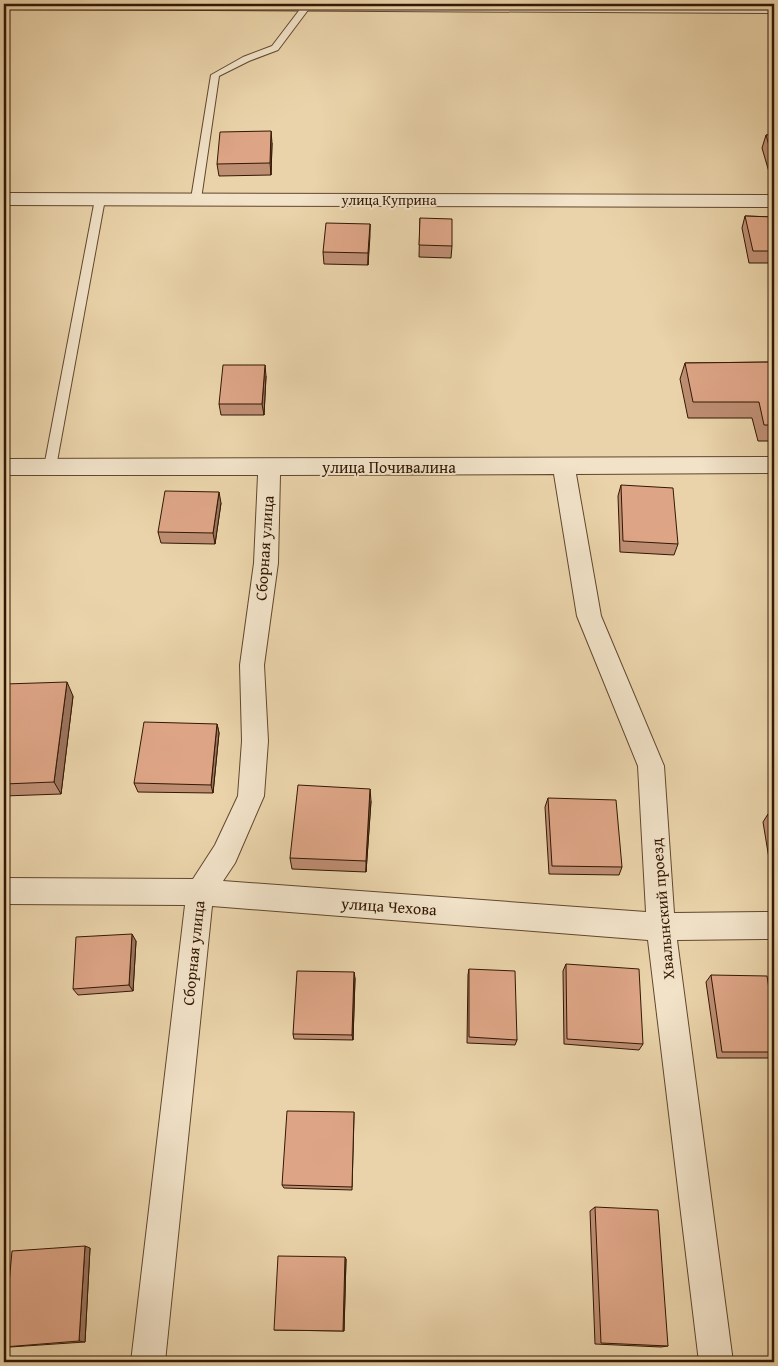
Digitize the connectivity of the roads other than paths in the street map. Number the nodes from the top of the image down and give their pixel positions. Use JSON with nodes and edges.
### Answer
{"nodes":[{"id":1,"x":4,"y":4,"type":"edge"},
{"id":2,"x":677,"y":5,"type":"edge"},
{"id":3,"x":307,"y":6,"type":"junction"},
{"id":4,"x":774,"y":8,"type":"edge"},
{"id":5,"x":4,"y":199,"type":"edge"},
{"id":6,"x":100,"y":199,"type":"junction"},
{"id":7,"x":196,"y":199,"type":"junction"},
{"id":8,"x":774,"y":202,"type":"edge"},
{"id":9,"x":774,"y":465,"type":"edge"},
{"id":10,"x":564,"y":466,"type":"junction"},
{"id":11,"x":4,"y":467,"type":"edge"},
{"id":12,"x":269,"y":467,"type":"junction"},
{"id":13,"x":50,"y":468,"type":"junction"},
{"id":14,"x":4,"y":891,"type":"edge"},
{"id":15,"x":200,"y":892,"type":"junction"},
{"id":16,"x":774,"y":925,"type":"edge"},
{"id":17,"x":661,"y":927,"type":"junction"},
{"id":18,"x":148,"y":1362,"type":"edge"},
{"id":19,"x":716,"y":1362,"type":"edge"}],
"edges":[{"from":1,"to":3,"type":"street"},
{"from":2,"to":3,"type":"street"},
{"from":2,"to":4,"type":"street"},
{"from":3,"to":7,"type":"lane"},
{"from":5,"to":6,"type":"street","name":"улица Куприна"},
{"from":6,"to":7,"type":"street","name":"улица Куприна"},
{"from":6,"to":13,"type":"lane"},
{"from":7,"to":8,"type":"street","name":"улица Куприна"},
{"from":9,"to":10,"type":"street","name":"улица Почивалина"},
{"from":10,"to":12,"type":"street","name":"улица Почивалина"},
{"from":10,"to":17,"type":"street","name":"Хвалынский проезд"},
{"from":11,"to":13,"type":"street","name":"улица Почивалина"},
{"from":12,"to":13,"type":"street","name":"улица Почивалина"},
{"from":12,"to":15,"type":"street","name":"Сборная улица"},
{"from":14,"to":15,"type":"street","name":"улица Чехова"},
{"from":15,"to":17,"type":"street","name":"улица Чехова"},
{"from":15,"to":18,"type":"street","name":"Сборная улица"},
{"from":16,"to":17,"type":"street","name":"улица Чехова"},
{"from":17,"to":19,"type":"street","name":"Хвалынский проезд"}]}
